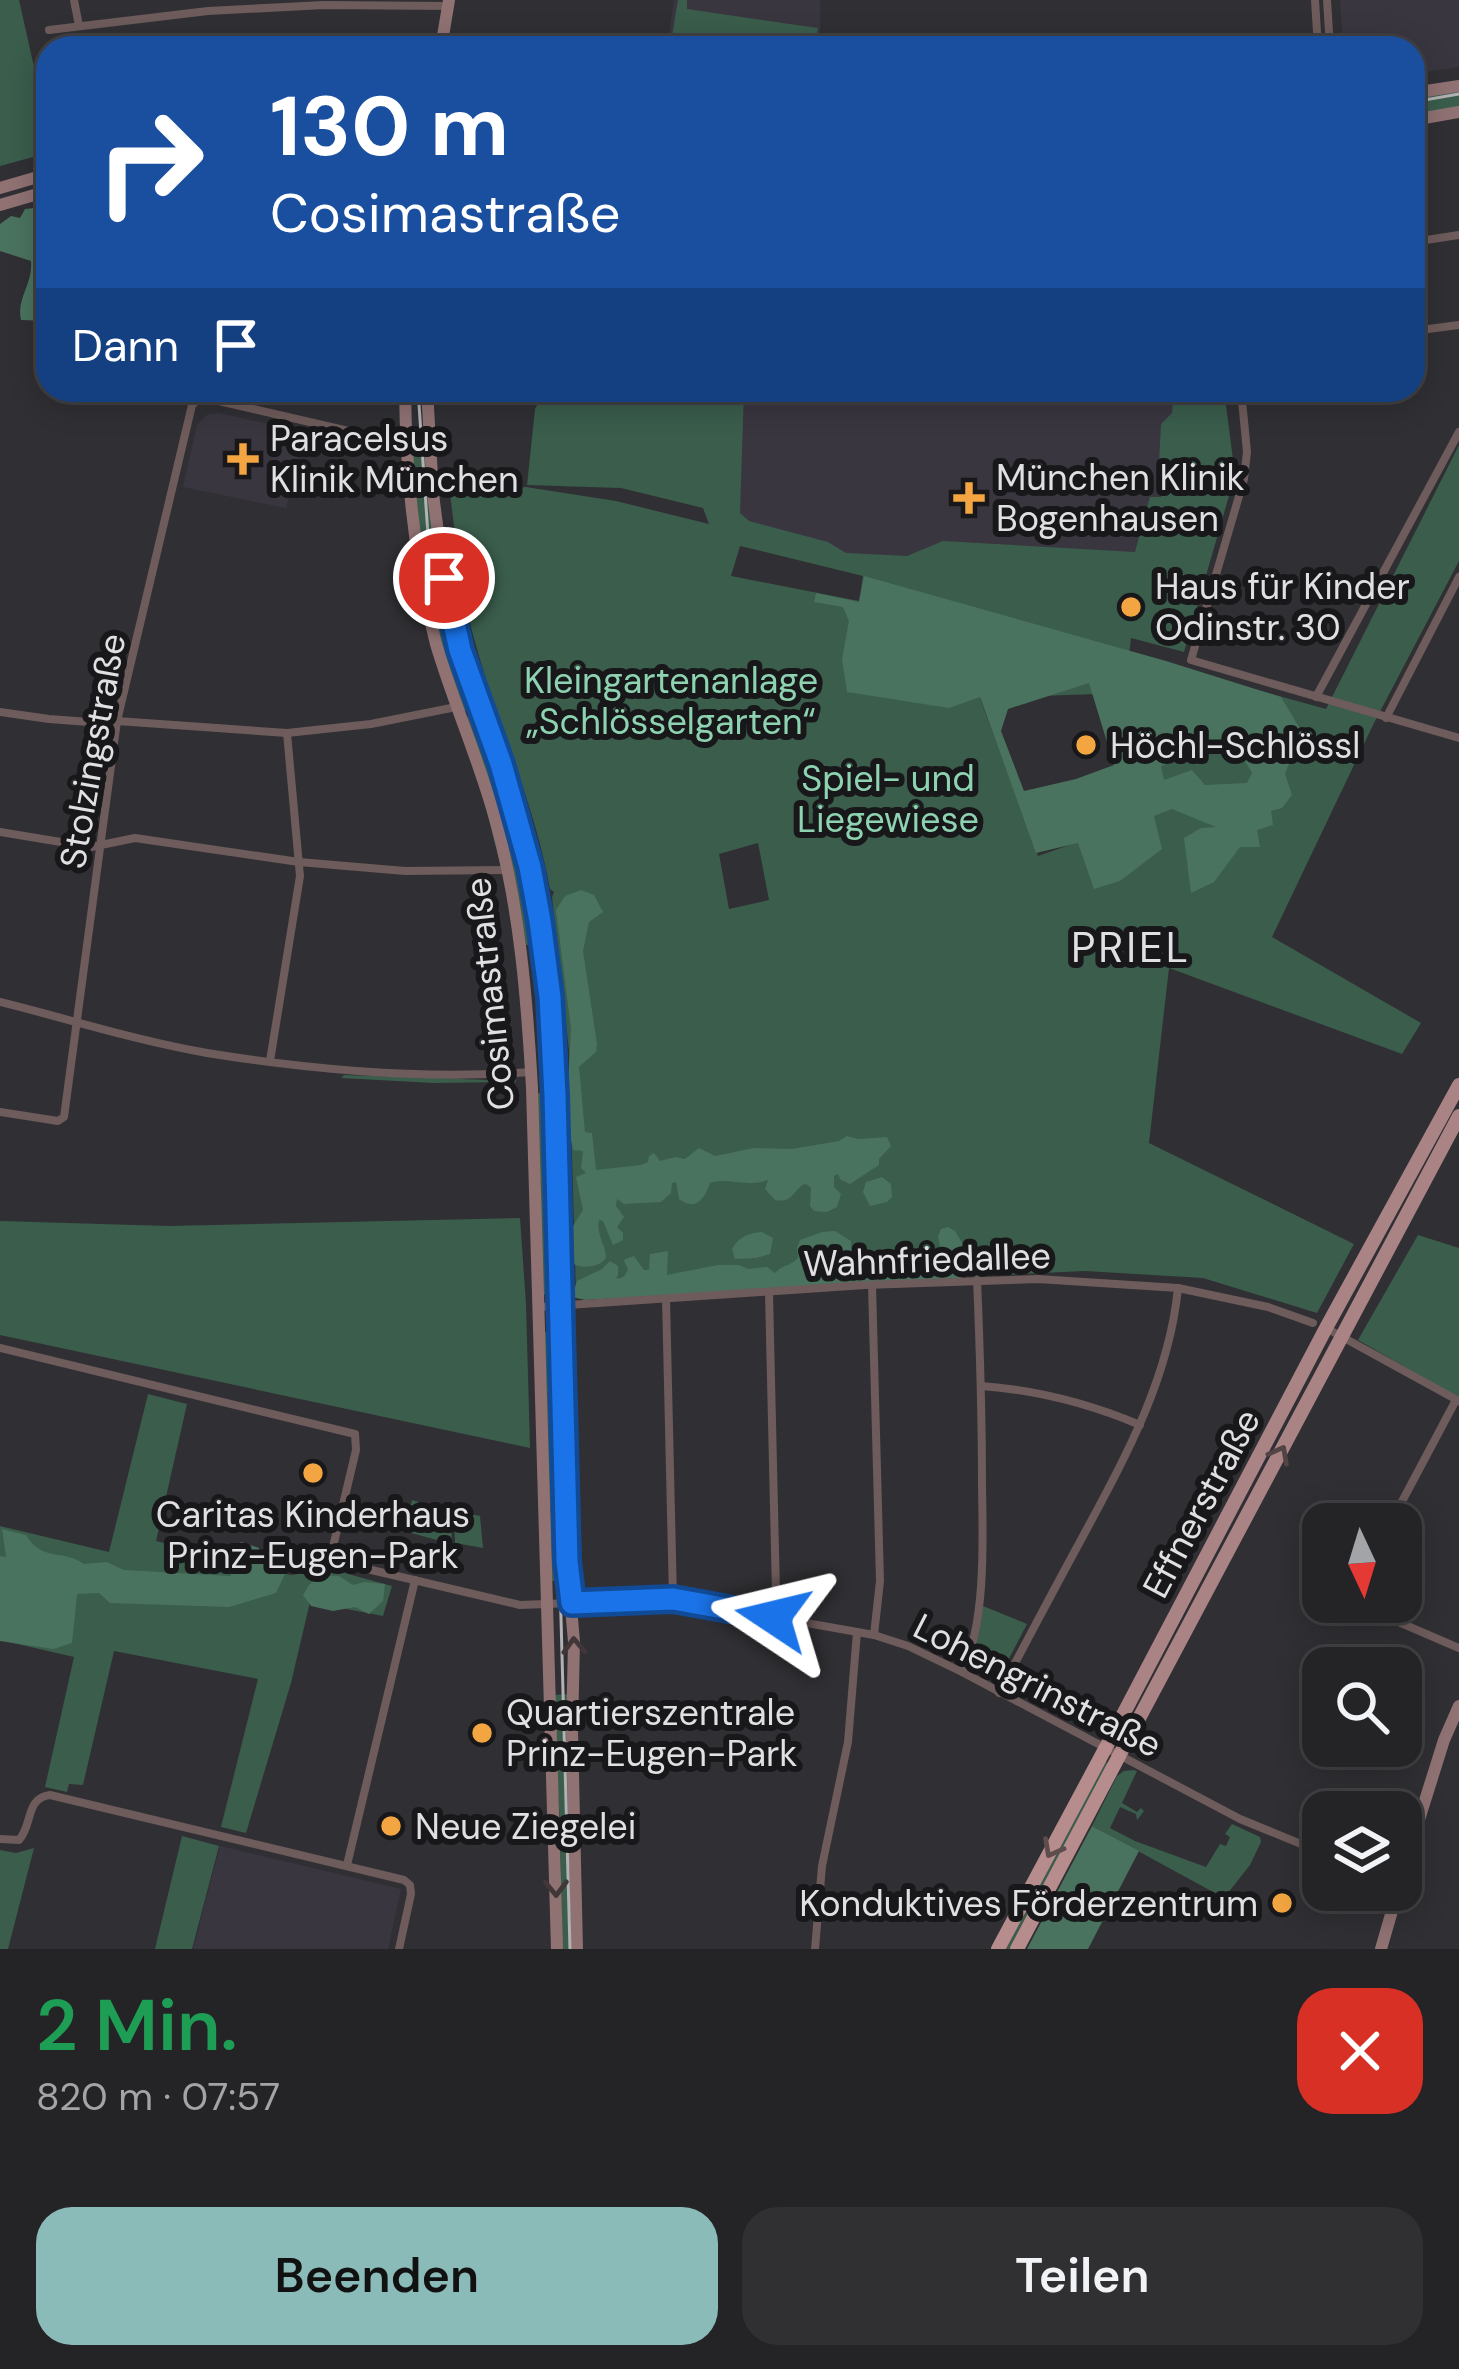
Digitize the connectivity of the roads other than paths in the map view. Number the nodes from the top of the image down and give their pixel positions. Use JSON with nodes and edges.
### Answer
{"nodes":[{"id":1,"x":74,"y":0,"type":"edge"},
{"id":2,"x":208,"y":0,"type":"edge"},
{"id":3,"x":1315,"y":0,"type":"edge"},
{"id":4,"x":1327,"y":0,"type":"edge"},
{"id":5,"x":324,"y":2,"type":"edge"},
{"id":6,"x":448,"y":3,"type":"edge"},
{"id":7,"x":208,"y":11,"type":"junction"},
{"id":8,"x":79,"y":26,"type":"junction"},
{"id":9,"x":49,"y":30,"type":"dead end"},
{"id":10,"x":442,"y":36,"type":"edge"},
{"id":11,"x":1317,"y":36,"type":"edge"},
{"id":12,"x":1329,"y":36,"type":"edge"},
{"id":13,"x":1459,"y":86,"type":"edge"},
{"id":14,"x":1425,"y":91,"type":"edge"},
{"id":15,"x":1459,"y":112,"type":"edge"},
{"id":16,"x":1425,"y":118,"type":"edge"},
{"id":17,"x":36,"y":178,"type":"edge"},
{"id":18,"x":0,"y":188,"type":"edge"},
{"id":19,"x":36,"y":194,"type":"edge"},
{"id":20,"x":0,"y":206,"type":"edge"},
{"id":21,"x":1459,"y":235,"type":"edge"},
{"id":22,"x":1425,"y":240,"type":"edge"},
{"id":23,"x":1459,"y":325,"type":"edge"},
{"id":24,"x":1425,"y":329,"type":"edge"},
{"id":25,"x":196,"y":402,"type":"edge"},
{"id":26,"x":223,"y":402,"type":"edge"},
{"id":27,"x":405,"y":402,"type":"edge"},
{"id":28,"x":427,"y":402,"type":"edge"},
{"id":29,"x":1242,"y":402,"type":"edge"},
{"id":30,"x":1459,"y":432,"type":"edge"},
{"id":31,"x":406,"y":444,"type":"junction"},
{"id":32,"x":429,"y":444,"type":"junction"},
{"id":33,"x":1459,"y":578,"type":"edge"},
{"id":34,"x":1316,"y":697,"type":"junction"},
{"id":35,"x":456,"y":707,"type":"junction"},
{"id":36,"x":0,"y":712,"type":"edge"},
{"id":37,"x":1386,"y":718,"type":"junction"},
{"id":38,"x":116,"y":723,"type":"junction"},
{"id":39,"x":286,"y":733,"type":"junction"},
{"id":40,"x":1459,"y":738,"type":"edge"},
{"id":41,"x":0,"y":832,"type":"edge"},
{"id":42,"x":101,"y":846,"type":"junction"},
{"id":43,"x":299,"y":862,"type":"junction"},
{"id":44,"x":507,"y":870,"type":"junction"},
{"id":45,"x":0,"y":1002,"type":"edge"},
{"id":46,"x":77,"y":1021,"type":"junction"},
{"id":47,"x":270,"y":1061,"type":"junction"},
{"id":48,"x":554,"y":1070,"type":"junction"},
{"id":49,"x":531,"y":1072,"type":"junction"},
{"id":50,"x":1459,"y":1085,"type":"edge"},
{"id":51,"x":0,"y":1112,"type":"edge"},
{"id":52,"x":1459,"y":1116,"type":"edge"},
{"id":53,"x":977,"y":1280,"type":"junction"},
{"id":54,"x":872,"y":1285,"type":"junction"},
{"id":55,"x":1178,"y":1288,"type":"junction"},
{"id":56,"x":769,"y":1293,"type":"junction"},
{"id":57,"x":666,"y":1299,"type":"junction"},
{"id":58,"x":560,"y":1305,"type":"junction"},
{"id":59,"x":539,"y":1307,"type":"junction"},
{"id":60,"x":1320,"y":1326,"type":"junction"},
{"id":61,"x":1342,"y":1336,"type":"junction"},
{"id":62,"x":0,"y":1348,"type":"edge"},
{"id":63,"x":981,"y":1386,"type":"junction"},
{"id":64,"x":1458,"y":1401,"type":"edge"},
{"id":65,"x":1140,"y":1425,"type":"junction"},
{"id":66,"x":1402,"y":1503,"type":"edge"},
{"id":67,"x":415,"y":1580,"type":"junction"},
{"id":68,"x":673,"y":1599,"type":"junction"},
{"id":69,"x":572,"y":1603,"type":"junction"},
{"id":70,"x":545,"y":1604,"type":"junction"},
{"id":71,"x":773,"y":1617,"type":"junction"},
{"id":72,"x":1401,"y":1623,"type":"edge"},
{"id":73,"x":857,"y":1632,"type":"junction"},
{"id":74,"x":874,"y":1635,"type":"junction"},
{"id":75,"x":1459,"y":1648,"type":"edge"},
{"id":76,"x":962,"y":1672,"type":"junction"},
{"id":77,"x":999,"y":1693,"type":"junction"},
{"id":78,"x":1459,"y":1706,"type":"edge"},
{"id":79,"x":1112,"y":1753,"type":"junction"},
{"id":80,"x":1422,"y":1810,"type":"edge"},
{"id":81,"x":0,"y":1839,"type":"edge"},
{"id":82,"x":1302,"y":1844,"type":"edge"},
{"id":83,"x":347,"y":1865,"type":"junction"},
{"id":84,"x":1392,"y":1911,"type":"edge"},
{"id":85,"x":399,"y":1949,"type":"edge"},
{"id":86,"x":557,"y":1949,"type":"edge"},
{"id":87,"x":578,"y":1949,"type":"edge"},
{"id":88,"x":815,"y":1949,"type":"edge"},
{"id":89,"x":998,"y":1949,"type":"edge"},
{"id":90,"x":1017,"y":1949,"type":"edge"},
{"id":91,"x":1382,"y":1949,"type":"edge"}],
"edges":[{"from":1,"to":8,"type":"street"},
{"from":2,"to":7,"type":"street"},
{"from":3,"to":11,"type":"street"},
{"from":4,"to":12,"type":"street"},
{"from":5,"to":6,"type":"street"},
{"from":5,"to":7,"type":"street"},
{"from":6,"to":10,"type":"main road"},
{"from":7,"to":8,"type":"street"},
{"from":8,"to":9,"type":"street"},
{"from":13,"to":14,"type":"main road"},
{"from":15,"to":16,"type":"main road"},
{"from":17,"to":18,"type":"main road"},
{"from":19,"to":20,"type":"main road"},
{"from":21,"to":22,"type":"street"},
{"from":23,"to":24,"type":"street"},
{"from":25,"to":38,"type":"street","name":"Stolzingstraße"},
{"from":26,"to":31,"type":"street","name":"Stolzingstraße"},
{"from":27,"to":31,"type":"main road","name":"Cosimastraße"},
{"from":28,"to":32,"type":"main road","name":"Cosimastraße"},
{"from":29,"to":34,"type":"street"},
{"from":30,"to":34,"type":"street"},
{"from":31,"to":32,"type":"street"},
{"from":31,"to":35,"type":"main road","name":"Cosimastraße"},
{"from":32,"to":48,"type":"main road","name":"Cosimastraße"},
{"from":33,"to":37,"type":"street"},
{"from":34,"to":37,"type":"street"},
{"from":35,"to":39,"type":"street"},
{"from":35,"to":44,"type":"main road","name":"Cosimastraße"},
{"from":36,"to":38,"type":"street"},
{"from":37,"to":40,"type":"street"},
{"from":38,"to":39,"type":"street"},
{"from":38,"to":42,"type":"street","name":"Stolzingstraße"},
{"from":39,"to":43,"type":"street"},
{"from":41,"to":42,"type":"street"},
{"from":42,"to":43,"type":"street"},
{"from":42,"to":46,"type":"street","name":"Stolzingstraße"},
{"from":43,"to":44,"type":"street"},
{"from":43,"to":47,"type":"street"},
{"from":44,"to":49,"type":"main road","name":"Cosimastraße"},
{"from":45,"to":46,"type":"street"},
{"from":46,"to":47,"type":"street"},
{"from":46,"to":51,"type":"street","name":"Stolzingstraße"},
{"from":47,"to":49,"type":"street"},
{"from":48,"to":49,"type":"main road"},
{"from":48,"to":58,"type":"main road","name":"Cosimastraße"},
{"from":49,"to":59,"type":"main road","name":"Cosimastraße"},
{"from":50,"to":60,"type":"main road","name":"Effnerstraße"},
{"from":52,"to":61,"type":"main road","name":"Effnerstraße"},
{"from":53,"to":54,"type":"street","name":"Wahnfriedallee"},
{"from":53,"to":55,"type":"street","name":"Wahnfriedallee"},
{"from":53,"to":63,"type":"street"},
{"from":54,"to":56,"type":"street","name":"Wahnfriedallee"},
{"from":54,"to":74,"type":"street"},
{"from":55,"to":60,"type":"street","name":"Wahnfriedallee"},
{"from":55,"to":65,"type":"street"},
{"from":56,"to":57,"type":"street","name":"Wahnfriedallee"},
{"from":56,"to":71,"type":"street"},
{"from":57,"to":58,"type":"street","name":"Wahnfriedallee"},
{"from":57,"to":68,"type":"street"},
{"from":58,"to":59,"type":"street","name":"Wahnfriedallee"},
{"from":58,"to":69,"type":"main road","name":"Cosimastraße"},
{"from":59,"to":70,"type":"main road","name":"Cosimastraße"},
{"from":60,"to":61,"type":"street","name":"Wahnfriedallee"},
{"from":60,"to":79,"type":"main road","name":"Effnerstraße"},
{"from":61,"to":64,"type":"street","name":"Wahnfriedallee"},
{"from":79,"to":61,"type":"main road","name":"Effnerstraße","one_way":true},
{"from":62,"to":67,"type":"street"},
{"from":63,"to":65,"type":"street"},
{"from":63,"to":76,"type":"street"},
{"from":64,"to":66,"type":"street"},
{"from":65,"to":77,"type":"street"},
{"from":67,"to":70,"type":"street"},
{"from":67,"to":83,"type":"street"},
{"from":68,"to":69,"type":"street","name":"Lohengrinstraße"},
{"from":68,"to":71,"type":"street","name":"Lohengrinstraße"},
{"from":69,"to":70,"type":"street"},
{"from":87,"to":69,"type":"main road","name":"Cosimastraße","one_way":true},
{"from":70,"to":86,"type":"main road","name":"Cosimastraße","one_way":true},
{"from":71,"to":73,"type":"street","name":"Lohengrinstraße"},
{"from":72,"to":75,"type":"street"},
{"from":73,"to":74,"type":"street","name":"Lohengrinstraße"},
{"from":73,"to":88,"type":"street"},
{"from":74,"to":76,"type":"street","name":"Lohengrinstraße"},
{"from":76,"to":77,"type":"street","name":"Lohengrinstraße"},
{"from":77,"to":79,"type":"street","name":"Lohengrinstraße"},
{"from":78,"to":80,"type":"main road"},
{"from":79,"to":82,"type":"street","name":"Lohengrinstraße"},
{"from":79,"to":89,"type":"highway","name":"Effnerstraße","one_way":true},
{"from":79,"to":90,"type":"highway","name":"Effnerstraße"},
{"from":81,"to":83,"type":"street"},
{"from":83,"to":85,"type":"street"},
{"from":84,"to":91,"type":"main road"}]}
